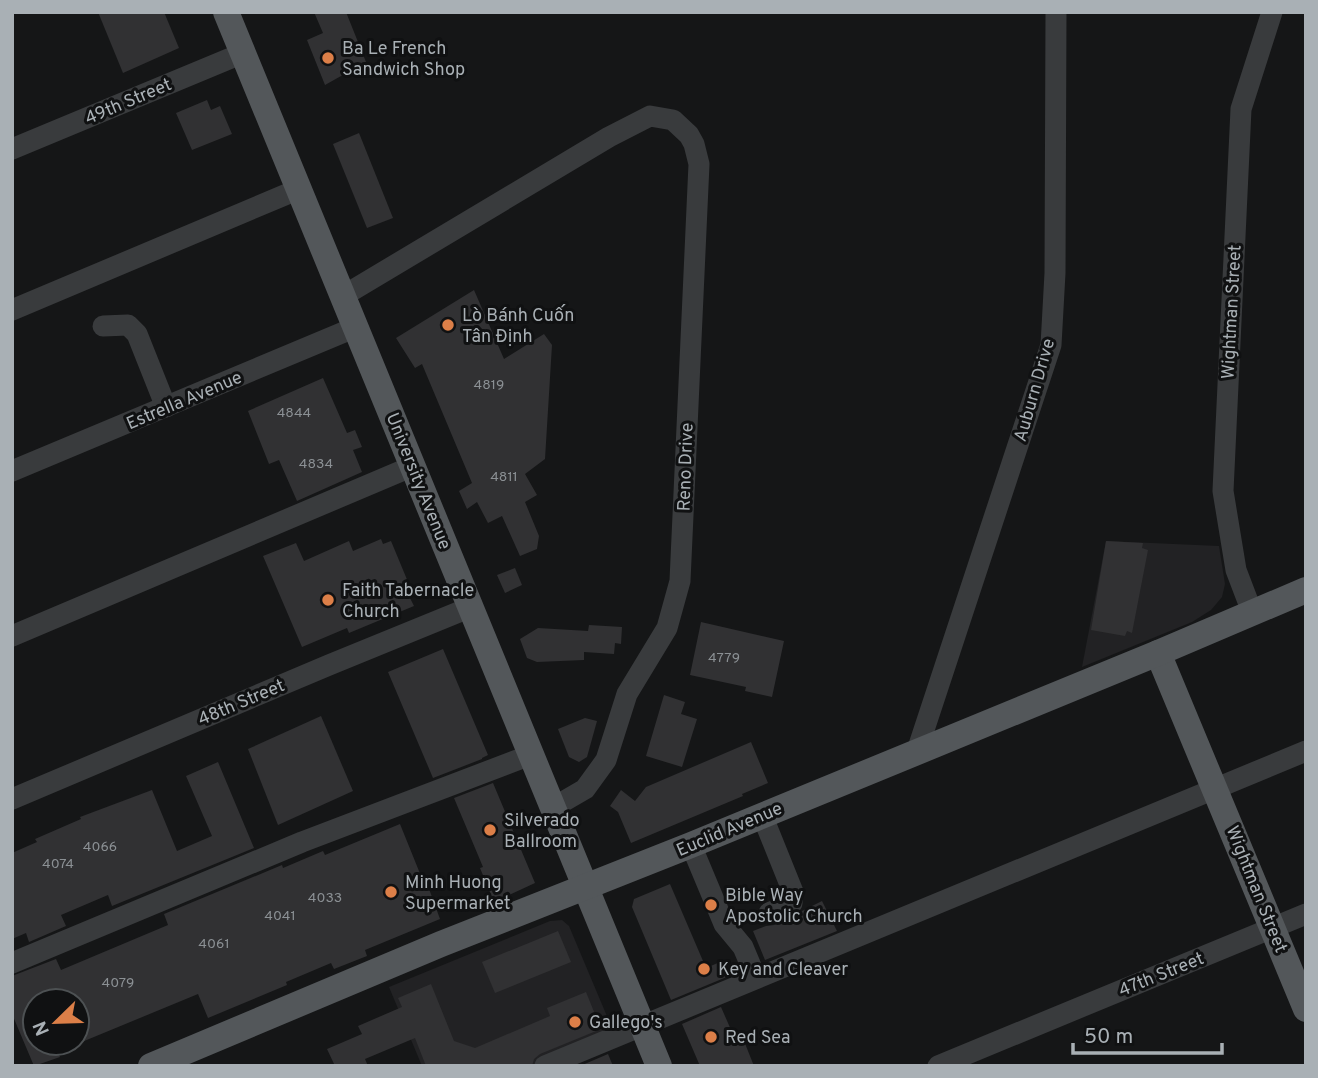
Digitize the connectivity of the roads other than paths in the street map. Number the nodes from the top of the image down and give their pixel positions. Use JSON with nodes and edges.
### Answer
{"nodes":[{"id":1,"x":226,"y":12,"type":"edge"},
{"id":2,"x":1056,"y":12,"type":"edge"},
{"id":3,"x":1272,"y":12,"type":"edge"},
{"id":4,"x":243,"y":53,"type":"junction"},
{"id":5,"x":12,"y":149,"type":"edge"},
{"id":6,"x":299,"y":189,"type":"junction"},
{"id":7,"x":344,"y":296,"type":"junction"},
{"id":8,"x":12,"y":310,"type":"edge"},
{"id":9,"x":103,"y":326,"type":"dead end"},
{"id":10,"x":356,"y":327,"type":"junction"},
{"id":11,"x":166,"y":407,"type":"junction"},
{"id":12,"x":413,"y":466,"type":"junction"},
{"id":13,"x":12,"y":471,"type":"edge"},
{"id":14,"x":1306,"y":590,"type":"edge"},
{"id":15,"x":471,"y":607,"type":"junction"},
{"id":16,"x":1252,"y":612,"type":"junction"},
{"id":17,"x":12,"y":636,"type":"edge"},
{"id":18,"x":1158,"y":653,"type":"junction"},
{"id":19,"x":917,"y":751,"type":"junction"},
{"id":20,"x":1306,"y":751,"type":"edge"},
{"id":21,"x":533,"y":754,"type":"junction"},
{"id":22,"x":1215,"y":789,"type":"junction"},
{"id":23,"x":12,"y":799,"type":"edge"},
{"id":24,"x":554,"y":807,"type":"junction"},
{"id":25,"x":762,"y":815,"type":"junction"},
{"id":26,"x":691,"y":845,"type":"junction"},
{"id":27,"x":587,"y":887,"type":"junction"},
{"id":28,"x":769,"y":913,"type":"dead end"},
{"id":29,"x":1306,"y":914,"type":"edge"},
{"id":30,"x":1272,"y":928,"type":"junction"},
{"id":31,"x":12,"y":963,"type":"edge"},
{"id":32,"x":756,"y":978,"type":"junction"},
{"id":33,"x":1306,"y":1009,"type":"edge"},
{"id":34,"x":643,"y":1025,"type":"junction"},
{"id":35,"x":150,"y":1066,"type":"edge"},
{"id":36,"x":545,"y":1066,"type":"edge"},
{"id":37,"x":659,"y":1066,"type":"edge"},
{"id":38,"x":938,"y":1066,"type":"edge"}],
"edges":[{"from":1,"to":4,"type":"main road","name":"University Avenue"},
{"from":2,"to":19,"type":"street","name":"Auburn Drive"},
{"from":3,"to":16,"type":"street","name":"Wightman Street"},
{"from":4,"to":5,"type":"street","name":"49th Street"},
{"from":4,"to":6,"type":"main road","name":"University Avenue"},
{"from":6,"to":7,"type":"main road","name":"University Avenue"},
{"from":6,"to":8,"type":"street"},
{"from":7,"to":10,"type":"main road","name":"University Avenue"},
{"from":7,"to":24,"type":"street","name":"Reno Drive"},
{"from":9,"to":11,"type":"street"},
{"from":10,"to":11,"type":"street","name":"Estrella Avenue"},
{"from":10,"to":12,"type":"main road","name":"University Avenue"},
{"from":11,"to":13,"type":"street","name":"Estrella Avenue"},
{"from":12,"to":15,"type":"main road","name":"University Avenue"},
{"from":12,"to":17,"type":"street"},
{"from":14,"to":16,"type":"main road","name":"Euclid Avenue"},
{"from":15,"to":21,"type":"main road","name":"University Avenue"},
{"from":15,"to":23,"type":"street","name":"48th Street"},
{"from":16,"to":18,"type":"main road","name":"Euclid Avenue"},
{"from":18,"to":19,"type":"main road","name":"Euclid Avenue"},
{"from":18,"to":22,"type":"main road","name":"Wightman Street"},
{"from":19,"to":25,"type":"main road","name":"Euclid Avenue"},
{"from":20,"to":22,"type":"street"},
{"from":21,"to":24,"type":"main road","name":"University Avenue"},
{"from":21,"to":31,"type":"street"},
{"from":22,"to":30,"type":"main road","name":"Wightman Street"},
{"from":22,"to":32,"type":"street"},
{"from":24,"to":27,"type":"main road","name":"University Avenue"},
{"from":25,"to":26,"type":"main road","name":"Euclid Avenue"},
{"from":25,"to":28,"type":"street"},
{"from":26,"to":27,"type":"main road","name":"Euclid Avenue"},
{"from":26,"to":32,"type":"street"},
{"from":27,"to":34,"type":"main road","name":"University Avenue"},
{"from":27,"to":35,"type":"main road","name":"Euclid Avenue"},
{"from":29,"to":30,"type":"street","name":"47th Street"},
{"from":30,"to":33,"type":"main road","name":"Wightman Street"},
{"from":30,"to":38,"type":"street","name":"47th Street"},
{"from":32,"to":34,"type":"street"},
{"from":34,"to":36,"type":"street"},
{"from":34,"to":37,"type":"main road","name":"University Avenue"}]}
